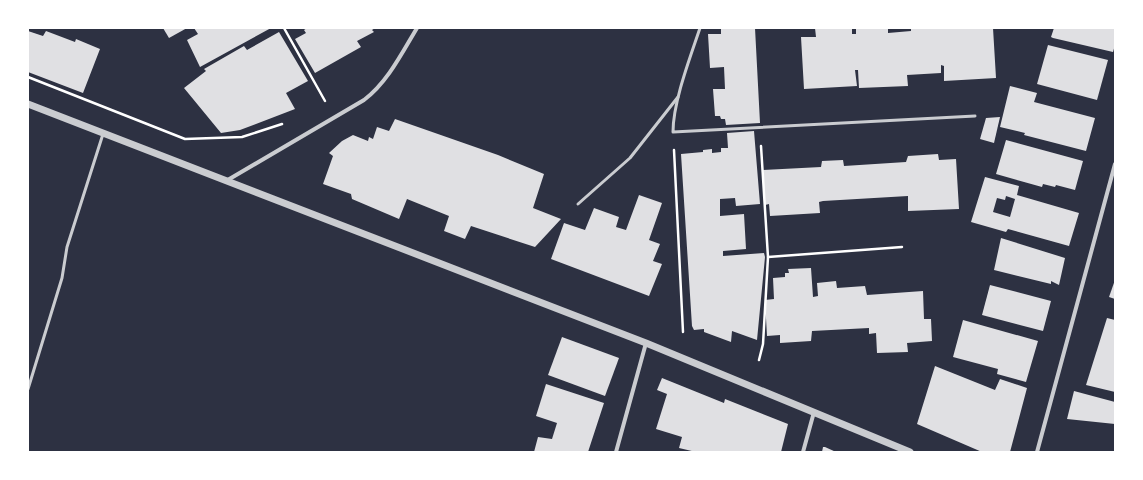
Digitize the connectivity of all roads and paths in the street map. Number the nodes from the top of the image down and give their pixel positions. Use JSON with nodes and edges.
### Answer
{"nodes":[{"id":1,"x":284,"y":28,"type":"edge"},
{"id":2,"x":417,"y":28,"type":"edge"},
{"id":3,"x":700,"y":28,"type":"edge"},
{"id":4,"x":28,"y":77,"type":"edge"},
{"id":5,"x":679,"y":95,"type":"junction"},
{"id":6,"x":326,"y":103,"type":"dead end"},
{"id":7,"x":28,"y":104,"type":"edge"},
{"id":8,"x":975,"y":116,"type":"dead end"},
{"id":9,"x":284,"y":124,"type":"dead end"},
{"id":10,"x":760,"y":127,"type":"junction"},
{"id":11,"x":672,"y":132,"type":"junction"},
{"id":12,"x":103,"y":134,"type":"junction"},
{"id":13,"x":1115,"y":164,"type":"edge"},
{"id":14,"x":226,"y":181,"type":"junction"},
{"id":15,"x":578,"y":204,"type":"dead end"},
{"id":16,"x":902,"y":247,"type":"dead end"},
{"id":17,"x":768,"y":257,"type":"junction"},
{"id":18,"x":684,"y":332,"type":"dead end"},
{"id":19,"x":646,"y":343,"type":"junction"},
{"id":20,"x":759,"y":360,"type":"dead end"},
{"id":21,"x":28,"y":390,"type":"edge"},
{"id":22,"x":814,"y":412,"type":"junction"},
{"id":23,"x":616,"y":452,"type":"edge"},
{"id":24,"x":803,"y":452,"type":"edge"},
{"id":25,"x":910,"y":452,"type":"edge"},
{"id":26,"x":1037,"y":452,"type":"edge"}],
"edges":[{"from":1,"to":6,"type":"path"},
{"from":2,"to":14,"type":"street"},
{"from":3,"to":5,"type":"lane"},
{"from":4,"to":9,"type":"path"},
{"from":5,"to":11,"type":"lane"},
{"from":5,"to":15,"type":"lane"},
{"from":7,"to":12,"type":"street"},
{"from":8,"to":10,"type":"lane"},
{"from":10,"to":11,"type":"lane"},
{"from":10,"to":17,"type":"path"},
{"from":11,"to":18,"type":"path"},
{"from":12,"to":14,"type":"street"},
{"from":12,"to":21,"type":"lane"},
{"from":13,"to":26,"type":"street"},
{"from":14,"to":19,"type":"street"},
{"from":16,"to":17,"type":"path"},
{"from":17,"to":20,"type":"path"},
{"from":19,"to":22,"type":"street"},
{"from":19,"to":23,"type":"street"},
{"from":22,"to":24,"type":"street"},
{"from":22,"to":25,"type":"street"}]}
